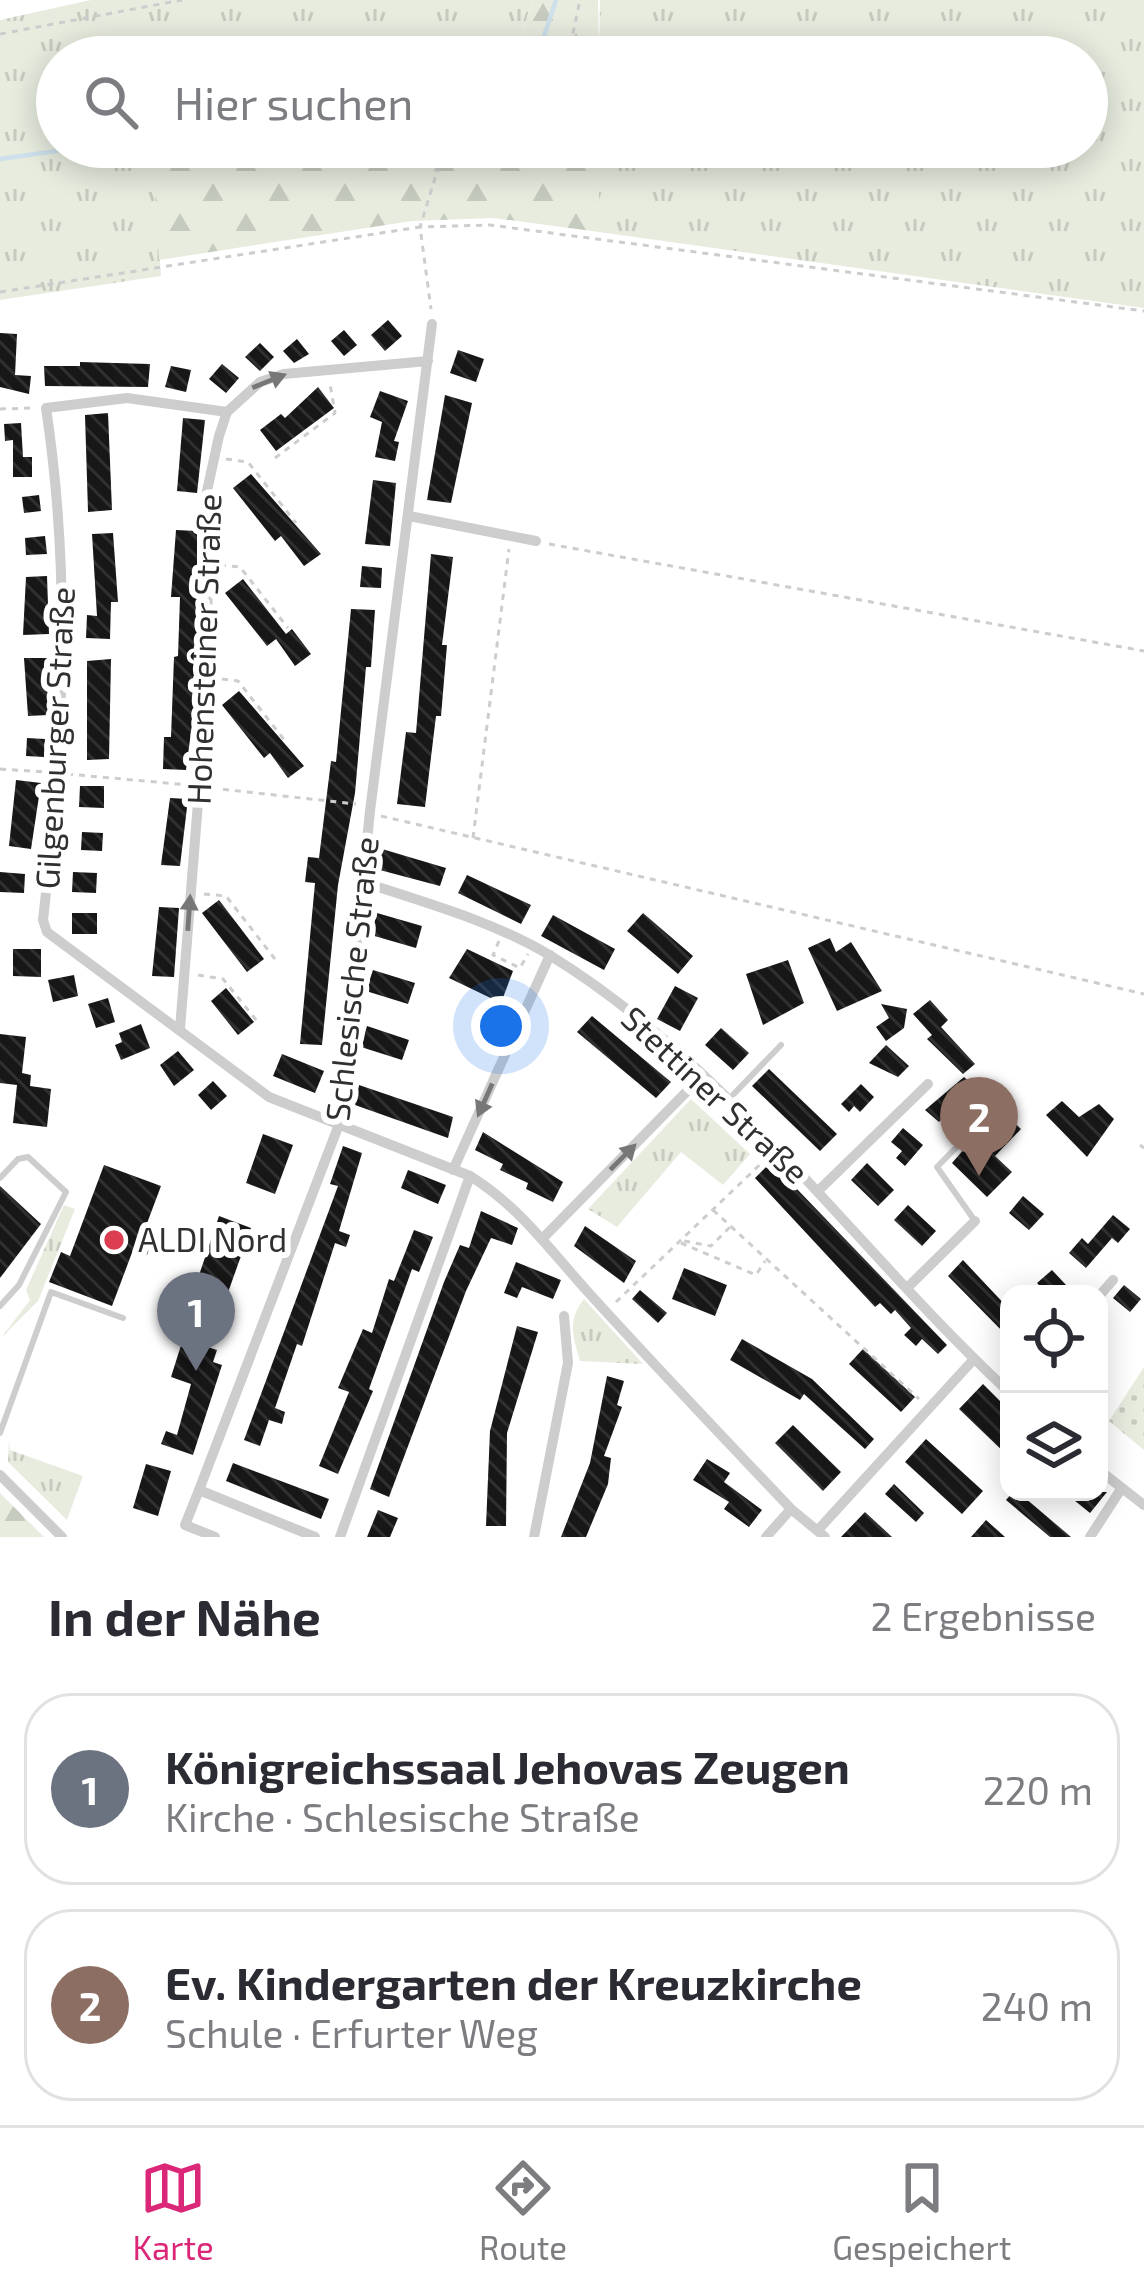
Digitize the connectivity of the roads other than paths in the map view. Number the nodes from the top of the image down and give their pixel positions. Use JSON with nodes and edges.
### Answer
{"nodes":[{"id":1,"x":432,"y":324,"type":"road end"},
{"id":2,"x":428,"y":362,"type":"junction"},
{"id":3,"x":227,"y":412,"type":"junction"},
{"id":4,"x":409,"y":516,"type":"junction"},
{"id":5,"x":536,"y":541,"type":"road end"},
{"id":6,"x":363,"y":883,"type":"junction"},
{"id":7,"x":550,"y":956,"type":"junction"},
{"id":8,"x":180,"y":1029,"type":"junction"},
{"id":9,"x":781,"y":1045,"type":"dead end"},
{"id":10,"x":701,"y":1077,"type":"junction"},
{"id":11,"x":928,"y":1084,"type":"dead end"},
{"id":12,"x":726,"y":1102,"type":"junction"},
{"id":13,"x":992,"y":1110,"type":"dead end"},
{"id":14,"x":338,"y":1127,"type":"junction"},
{"id":15,"x":453,"y":1170,"type":"junction"},
{"id":16,"x":470,"y":1176,"type":"junction"},
{"id":17,"x":0,"y":1178,"type":"edge"},
{"id":18,"x":818,"y":1190,"type":"junction"},
{"id":19,"x":975,"y":1221,"type":"joint"},
{"id":20,"x":544,"y":1237,"type":"junction"},
{"id":21,"x":1113,"y":1280,"type":"dead end"},
{"id":22,"x":1108,"y":1286,"type":"edge"},
{"id":23,"x":907,"y":1288,"type":"junction"},
{"id":24,"x":0,"y":1306,"type":"edge"},
{"id":25,"x":564,"y":1316,"type":"dead end"},
{"id":26,"x":123,"y":1318,"type":"dead end"},
{"id":27,"x":974,"y":1359,"type":"junction"},
{"id":28,"x":1000,"y":1384,"type":"edge"},
{"id":29,"x":0,"y":1433,"type":"edge"},
{"id":30,"x":0,"y":1475,"type":"edge"},
{"id":31,"x":1108,"y":1478,"type":"edge"},
{"id":32,"x":1121,"y":1489,"type":"junction"},
{"id":33,"x":199,"y":1490,"type":"junction"},
{"id":34,"x":1144,"y":1505,"type":"edge"},
{"id":35,"x":791,"y":1509,"type":"junction"},
{"id":36,"x":821,"y":1533,"type":"edge"},
{"id":37,"x":62,"y":1537,"type":"edge"},
{"id":38,"x":215,"y":1537,"type":"edge"},
{"id":39,"x":315,"y":1537,"type":"edge"},
{"id":40,"x":340,"y":1537,"type":"edge"},
{"id":41,"x":534,"y":1537,"type":"edge"},
{"id":42,"x":766,"y":1537,"type":"edge"},
{"id":43,"x":1090,"y":1537,"type":"edge"}],
"edges":[{"from":1,"to":2,"type":"street","name":"Schlesische Straße"},
{"from":3,"to":2,"type":"street","one_way":true},
{"from":2,"to":4,"type":"street","name":"Schlesische Straße"},
{"from":8,"to":3,"type":"street","name":"Hohensteiner Straße","one_way":true},
{"from":3,"to":8,"type":"street","name":"Gilgenburger Straße"},
{"from":4,"to":5,"type":"street"},
{"from":4,"to":6,"type":"street","name":"Schlesische Straße"},
{"from":6,"to":7,"type":"street","name":"Stettiner Straße"},
{"from":6,"to":14,"type":"street","name":"Schlesische Straße"},
{"from":7,"to":10,"type":"street","name":"Stettiner Straße"},
{"from":7,"to":15,"type":"street","one_way":true},
{"from":8,"to":14,"type":"street","name":"Gilgenburger Straße"},
{"from":9,"to":12,"type":"lane"},
{"from":10,"to":12,"type":"street","name":"Stettiner Straße"},
{"from":20,"to":10,"type":"street","one_way":true},
{"from":11,"to":18,"type":"street"},
{"from":12,"to":18,"type":"street","name":"Stettiner Straße"},
{"from":13,"to":19,"type":"lane"},
{"from":14,"to":15,"type":"street","name":"Gilgenburger Straße"},
{"from":14,"to":33,"type":"street","name":"Schlesische Straße"},
{"from":15,"to":16,"type":"street","name":"Gilgenburger Straße"},
{"from":16,"to":20,"type":"street","name":"Gilgenburger Straße"},
{"from":16,"to":40,"type":"street"},
{"from":17,"to":24,"type":"lane"},
{"from":18,"to":23,"type":"street","name":"Stettiner Straße"},
{"from":19,"to":23,"type":"street"},
{"from":20,"to":35,"type":"street","name":"Gilgenburger Straße"},
{"from":21,"to":22,"type":"street"},
{"from":23,"to":27,"type":"street","name":"Stettiner Straße"},
{"from":25,"to":41,"type":"street"},
{"from":26,"to":29,"type":"lane"},
{"from":27,"to":28,"type":"street","name":"Stettiner Straße"},
{"from":27,"to":36,"type":"street"},
{"from":30,"to":37,"type":"street"},
{"from":31,"to":32,"type":"street"},
{"from":32,"to":34,"type":"street"},
{"from":32,"to":43,"type":"street"},
{"from":33,"to":38,"type":"street"},
{"from":33,"to":39,"type":"street"},
{"from":35,"to":36,"type":"street","name":"Gilgenburger Straße"},
{"from":35,"to":42,"type":"street"}]}
